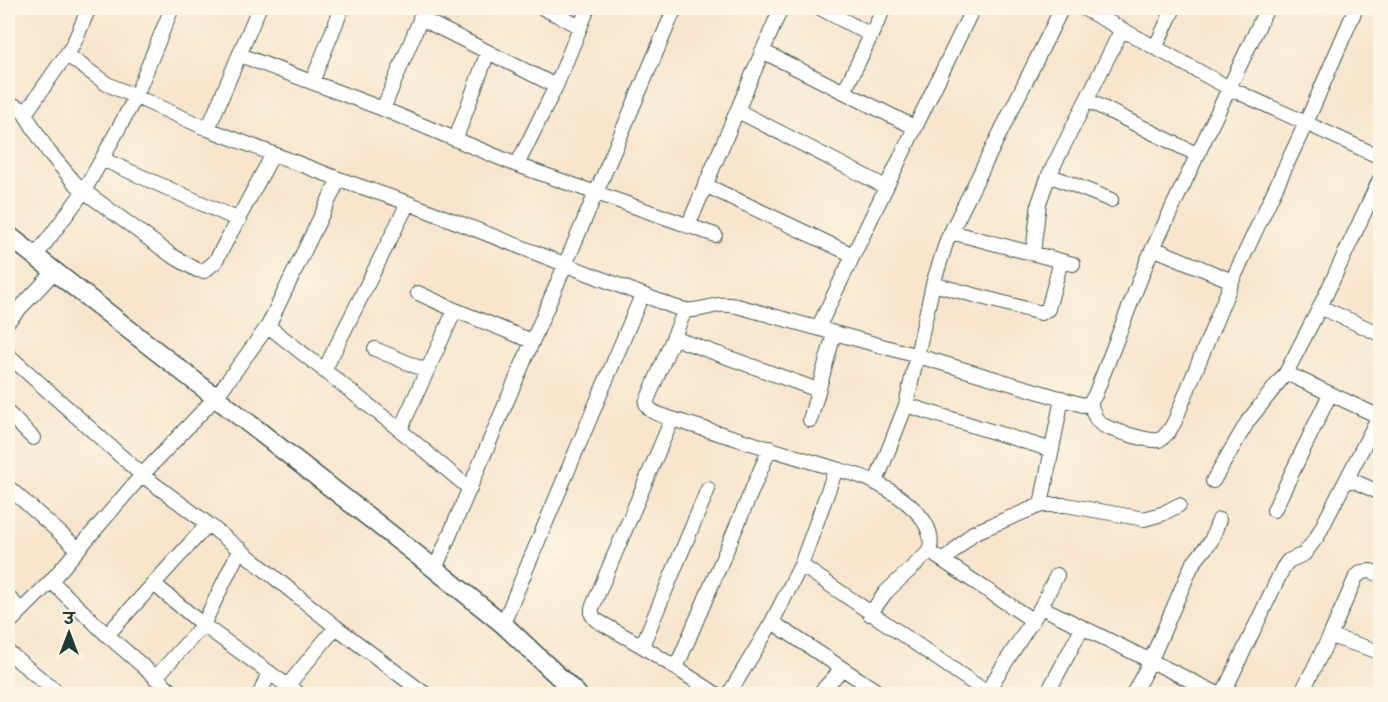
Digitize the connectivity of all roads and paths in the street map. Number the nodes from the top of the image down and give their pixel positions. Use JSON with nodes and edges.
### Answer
{"nodes":[{"id":1,"x":89,"y":8,"type":"edge"},
{"id":2,"x":172,"y":8,"type":"edge"},
{"id":3,"x":259,"y":8,"type":"edge"},
{"id":4,"x":342,"y":8,"type":"edge"},
{"id":5,"x":543,"y":8,"type":"edge"},
{"id":6,"x":588,"y":8,"type":"edge"},
{"id":7,"x":675,"y":8,"type":"edge"},
{"id":8,"x":781,"y":8,"type":"edge"},
{"id":9,"x":820,"y":8,"type":"edge"},
{"id":10,"x":884,"y":8,"type":"edge"},
{"id":11,"x":973,"y":8,"type":"edge"},
{"id":12,"x":1062,"y":8,"type":"edge"},
{"id":13,"x":1083,"y":8,"type":"edge"},
{"id":14,"x":1174,"y":8,"type":"edge"},
{"id":15,"x":1267,"y":8,"type":"edge"},
{"id":16,"x":1356,"y":8,"type":"edge"},
{"id":17,"x":422,"y":13,"type":"edge"},
{"id":18,"x":579,"y":26,"type":"junction"},
{"id":19,"x":1122,"y":29,"type":"junction"},
{"id":20,"x":871,"y":35,"type":"junction"},
{"id":21,"x":1155,"y":48,"type":"junction"},
{"id":22,"x":762,"y":51,"type":"junction"},
{"id":23,"x":488,"y":52,"type":"junction"},
{"id":24,"x":67,"y":55,"type":"junction"},
{"id":25,"x":240,"y":55,"type":"junction"},
{"id":26,"x":312,"y":82,"type":"junction"},
{"id":27,"x":556,"y":86,"type":"junction"},
{"id":28,"x":1229,"y":88,"type":"junction"},
{"id":29,"x":844,"y":92,"type":"junction"},
{"id":30,"x":135,"y":98,"type":"junction"},
{"id":31,"x":1087,"y":100,"type":"junction"},
{"id":32,"x":8,"y":103,"type":"edge"},
{"id":33,"x":383,"y":109,"type":"junction"},
{"id":34,"x":738,"y":111,"type":"junction"},
{"id":35,"x":25,"y":114,"type":"junction"},
{"id":36,"x":1306,"y":123,"type":"junction"},
{"id":37,"x":914,"y":127,"type":"junction"},
{"id":38,"x":208,"y":129,"type":"junction"},
{"id":39,"x":456,"y":138,"type":"junction"},
{"id":40,"x":273,"y":154,"type":"junction"},
{"id":41,"x":1198,"y":155,"type":"junction"},
{"id":42,"x":1380,"y":156,"type":"edge"},
{"id":43,"x":102,"y":159,"type":"junction"},
{"id":44,"x":517,"y":165,"type":"junction"},
{"id":45,"x":1048,"y":175,"type":"junction"},
{"id":46,"x":339,"y":179,"type":"junction"},
{"id":47,"x":1380,"y":179,"type":"edge"},
{"id":48,"x":705,"y":185,"type":"junction"},
{"id":49,"x":886,"y":187,"type":"junction"},
{"id":50,"x":84,"y":191,"type":"junction"},
{"id":51,"x":595,"y":192,"type":"junction"},
{"id":52,"x":1111,"y":200,"type":"dead end"},
{"id":53,"x":408,"y":203,"type":"junction"},
{"id":54,"x":239,"y":220,"type":"junction"},
{"id":55,"x":688,"y":226,"type":"junction"},
{"id":56,"x":951,"y":232,"type":"junction"},
{"id":57,"x":8,"y":235,"type":"edge"},
{"id":58,"x":715,"y":236,"type":"dead end"},
{"id":59,"x":1153,"y":248,"type":"junction"},
{"id":60,"x":1033,"y":253,"type":"junction"},
{"id":61,"x":853,"y":255,"type":"junction"},
{"id":62,"x":35,"y":257,"type":"junction"},
{"id":63,"x":563,"y":265,"type":"junction"},
{"id":64,"x":54,"y":272,"type":"junction"},
{"id":65,"x":1232,"y":281,"type":"junction"},
{"id":66,"x":933,"y":284,"type":"junction"},
{"id":67,"x":418,"y":293,"type":"dead end"},
{"id":68,"x":642,"y":295,"type":"junction"},
{"id":69,"x":1320,"y":307,"type":"junction"},
{"id":70,"x":455,"y":310,"type":"junction"},
{"id":71,"x":685,"y":310,"type":"junction"},
{"id":72,"x":8,"y":321,"type":"edge"},
{"id":73,"x":268,"y":326,"type":"junction"},
{"id":74,"x":818,"y":328,"type":"junction"},
{"id":75,"x":834,"y":334,"type":"junction"},
{"id":76,"x":1380,"y":334,"type":"edge"},
{"id":77,"x":674,"y":338,"type":"junction"},
{"id":78,"x":532,"y":341,"type":"junction"},
{"id":79,"x":375,"y":349,"type":"dead end"},
{"id":80,"x":8,"y":355,"type":"edge"},
{"id":81,"x":918,"y":356,"type":"junction"},
{"id":82,"x":324,"y":371,"type":"junction"},
{"id":83,"x":427,"y":371,"type":"junction"},
{"id":84,"x":1286,"y":373,"type":"junction"},
{"id":85,"x":818,"y":390,"type":"junction"},
{"id":86,"x":1330,"y":394,"type":"junction"},
{"id":87,"x":216,"y":397,"type":"junction"},
{"id":88,"x":1062,"y":398,"type":"junction"},
{"id":89,"x":1090,"y":403,"type":"junction"},
{"id":90,"x":906,"y":405,"type":"junction"},
{"id":91,"x":8,"y":413,"type":"edge"},
{"id":92,"x":1379,"y":417,"type":"edge"},
{"id":93,"x":672,"y":419,"type":"junction"},
{"id":94,"x":810,"y":420,"type":"dead end"},
{"id":95,"x":400,"y":430,"type":"junction"},
{"id":96,"x":33,"y":438,"type":"dead end"},
{"id":97,"x":770,"y":448,"type":"junction"},
{"id":98,"x":1052,"y":450,"type":"junction"},
{"id":99,"x":836,"y":469,"type":"junction"},
{"id":100,"x":142,"y":475,"type":"junction"},
{"id":101,"x":1347,"y":478,"type":"junction"},
{"id":102,"x":1213,"y":481,"type":"dead end"},
{"id":103,"x":876,"y":482,"type":"junction"},
{"id":104,"x":8,"y":487,"type":"edge"},
{"id":105,"x":470,"y":489,"type":"junction"},
{"id":106,"x":708,"y":489,"type":"dead end"},
{"id":107,"x":1380,"y":493,"type":"edge"},
{"id":108,"x":1041,"y":505,"type":"junction"},
{"id":109,"x":1179,"y":505,"type":"dead end"},
{"id":110,"x":1274,"y":510,"type":"dead end"},
{"id":111,"x":1220,"y":520,"type":"dead end"},
{"id":112,"x":208,"y":524,"type":"junction"},
{"id":113,"x":78,"y":549,"type":"junction"},
{"id":114,"x":240,"y":549,"type":"junction"},
{"id":115,"x":929,"y":552,"type":"junction"},
{"id":116,"x":944,"y":561,"type":"junction"},
{"id":117,"x":801,"y":565,"type":"junction"},
{"id":118,"x":435,"y":569,"type":"junction"},
{"id":119,"x":1057,"y":575,"type":"dead end"},
{"id":120,"x":1380,"y":575,"type":"edge"},
{"id":121,"x":51,"y":582,"type":"junction"},
{"id":122,"x":154,"y":585,"type":"junction"},
{"id":123,"x":8,"y":597,"type":"edge"},
{"id":124,"x":1041,"y":607,"type":"junction"},
{"id":125,"x":21,"y":609,"type":"junction"},
{"id":126,"x":870,"y":614,"type":"junction"},
{"id":127,"x":1032,"y":620,"type":"junction"},
{"id":128,"x":772,"y":622,"type":"junction"},
{"id":129,"x":8,"y":624,"type":"edge"},
{"id":130,"x":503,"y":624,"type":"junction"},
{"id":131,"x":203,"y":625,"type":"junction"},
{"id":132,"x":336,"y":627,"type":"junction"},
{"id":133,"x":1082,"y":628,"type":"junction"},
{"id":134,"x":107,"y":635,"type":"junction"},
{"id":135,"x":1330,"y":636,"type":"junction"},
{"id":136,"x":642,"y":646,"type":"junction"},
{"id":137,"x":8,"y":652,"type":"edge"},
{"id":138,"x":1380,"y":652,"type":"edge"},
{"id":139,"x":1150,"y":662,"type":"junction"},
{"id":140,"x":676,"y":668,"type":"junction"},
{"id":141,"x":842,"y":669,"type":"junction"},
{"id":142,"x":269,"y":672,"type":"junction"},
{"id":143,"x":155,"y":678,"type":"junction"},
{"id":144,"x":288,"y":685,"type":"junction"},
{"id":145,"x":59,"y":694,"type":"edge"},
{"id":146,"x":175,"y":694,"type":"edge"},
{"id":147,"x":260,"y":694,"type":"edge"},
{"id":148,"x":299,"y":694,"type":"edge"},
{"id":149,"x":426,"y":694,"type":"edge"},
{"id":150,"x":577,"y":694,"type":"edge"},
{"id":151,"x":716,"y":694,"type":"edge"},
{"id":152,"x":731,"y":694,"type":"edge"},
{"id":153,"x":819,"y":694,"type":"edge"},
{"id":154,"x":881,"y":694,"type":"edge"},
{"id":155,"x":987,"y":694,"type":"edge"},
{"id":156,"x":1047,"y":694,"type":"edge"},
{"id":157,"x":1133,"y":694,"type":"edge"},
{"id":158,"x":1218,"y":694,"type":"edge"},
{"id":159,"x":1223,"y":694,"type":"edge"},
{"id":160,"x":1301,"y":694,"type":"edge"}],
"edges":[{"from":1,"to":24,"type":"street"},
{"from":2,"to":30,"type":"street"},
{"from":3,"to":25,"type":"street"},
{"from":4,"to":26,"type":"street"},
{"from":5,"to":18,"type":"street"},
{"from":6,"to":18,"type":"street"},
{"from":7,"to":51,"type":"street"},
{"from":8,"to":22,"type":"street"},
{"from":9,"to":20,"type":"street"},
{"from":10,"to":20,"type":"street"},
{"from":11,"to":37,"type":"street"},
{"from":12,"to":56,"type":"street"},
{"from":13,"to":19,"type":"street"},
{"from":14,"to":21,"type":"street"},
{"from":15,"to":28,"type":"street"},
{"from":16,"to":36,"type":"street"},
{"from":17,"to":23,"type":"street"},
{"from":17,"to":33,"type":"street"},
{"from":18,"to":27,"type":"street"},
{"from":19,"to":21,"type":"street"},
{"from":19,"to":31,"type":"street"},
{"from":20,"to":29,"type":"street"},
{"from":21,"to":28,"type":"street"},
{"from":22,"to":29,"type":"street"},
{"from":22,"to":34,"type":"street"},
{"from":23,"to":27,"type":"street"},
{"from":23,"to":39,"type":"street"},
{"from":24,"to":30,"type":"street"},
{"from":24,"to":35,"type":"street"},
{"from":25,"to":26,"type":"street"},
{"from":25,"to":38,"type":"street"},
{"from":26,"to":33,"type":"street"},
{"from":27,"to":44,"type":"street"},
{"from":28,"to":36,"type":"street"},
{"from":28,"to":41,"type":"street"},
{"from":29,"to":37,"type":"street"},
{"from":30,"to":38,"type":"street"},
{"from":30,"to":43,"type":"street"},
{"from":31,"to":41,"type":"street"},
{"from":31,"to":45,"type":"street"},
{"from":32,"to":35,"type":"street"},
{"from":33,"to":39,"type":"street"},
{"from":34,"to":48,"type":"street"},
{"from":34,"to":49,"type":"street"},
{"from":35,"to":50,"type":"street"},
{"from":36,"to":42,"type":"street"},
{"from":36,"to":65,"type":"street"},
{"from":37,"to":49,"type":"street"},
{"from":38,"to":40,"type":"street"},
{"from":39,"to":44,"type":"street"},
{"from":40,"to":46,"type":"street"},
{"from":40,"to":54,"type":"street"},
{"from":41,"to":59,"type":"street"},
{"from":43,"to":50,"type":"street"},
{"from":43,"to":54,"type":"street"},
{"from":44,"to":51,"type":"street"},
{"from":45,"to":52,"type":"street"},
{"from":45,"to":60,"type":"street"},
{"from":46,"to":53,"type":"street"},
{"from":46,"to":73,"type":"street"},
{"from":47,"to":69,"type":"street"},
{"from":48,"to":55,"type":"street"},
{"from":48,"to":61,"type":"street"},
{"from":49,"to":61,"type":"street"},
{"from":50,"to":54,"type":"street"},
{"from":50,"to":62,"type":"street"},
{"from":51,"to":55,"type":"street"},
{"from":51,"to":63,"type":"street"},
{"from":53,"to":63,"type":"street"},
{"from":53,"to":82,"type":"street"},
{"from":55,"to":58,"type":"street"},
{"from":56,"to":60,"type":"street"},
{"from":56,"to":66,"type":"street"},
{"from":57,"to":62,"type":"street"},
{"from":59,"to":65,"type":"street"},
{"from":59,"to":89,"type":"street"},
{"from":60,"to":66,"type":"street"},
{"from":61,"to":74,"type":"street"},
{"from":62,"to":64,"type":"street"},
{"from":63,"to":68,"type":"street"},
{"from":63,"to":78,"type":"street"},
{"from":64,"to":72,"type":"street"},
{"from":64,"to":87,"type":"street"},
{"from":65,"to":89,"type":"street"},
{"from":66,"to":81,"type":"street"},
{"from":67,"to":70,"type":"street"},
{"from":68,"to":71,"type":"street"},
{"from":68,"to":130,"type":"street"},
{"from":69,"to":76,"type":"street"},
{"from":69,"to":84,"type":"street"},
{"from":70,"to":78,"type":"street"},
{"from":70,"to":83,"type":"street"},
{"from":71,"to":74,"type":"street"},
{"from":71,"to":77,"type":"street"},
{"from":73,"to":82,"type":"street"},
{"from":73,"to":87,"type":"street"},
{"from":74,"to":75,"type":"street"},
{"from":75,"to":81,"type":"street"},
{"from":75,"to":85,"type":"street"},
{"from":77,"to":85,"type":"street"},
{"from":77,"to":93,"type":"street"},
{"from":78,"to":105,"type":"street"},
{"from":79,"to":83,"type":"street"},
{"from":80,"to":100,"type":"street"},
{"from":81,"to":88,"type":"street"},
{"from":81,"to":90,"type":"street"},
{"from":82,"to":95,"type":"street"},
{"from":83,"to":95,"type":"street"},
{"from":84,"to":86,"type":"street"},
{"from":84,"to":102,"type":"street"},
{"from":85,"to":94,"type":"street"},
{"from":86,"to":92,"type":"street"},
{"from":86,"to":110,"type":"street"},
{"from":87,"to":100,"type":"street"},
{"from":87,"to":118,"type":"street"},
{"from":88,"to":89,"type":"street"},
{"from":88,"to":98,"type":"street"},
{"from":90,"to":98,"type":"street"},
{"from":90,"to":103,"type":"street"},
{"from":91,"to":96,"type":"street"},
{"from":92,"to":101,"type":"street"},
{"from":93,"to":97,"type":"street"},
{"from":93,"to":136,"type":"street"},
{"from":95,"to":105,"type":"street"},
{"from":97,"to":99,"type":"street"},
{"from":97,"to":140,"type":"street"},
{"from":98,"to":108,"type":"street"},
{"from":99,"to":103,"type":"street"},
{"from":99,"to":117,"type":"street"},
{"from":100,"to":112,"type":"street"},
{"from":100,"to":113,"type":"street"},
{"from":101,"to":107,"type":"street"},
{"from":101,"to":159,"type":"street"},
{"from":103,"to":115,"type":"street"},
{"from":104,"to":113,"type":"street"},
{"from":105,"to":118,"type":"street"},
{"from":106,"to":136,"type":"street"},
{"from":108,"to":109,"type":"street"},
{"from":108,"to":116,"type":"street"},
{"from":111,"to":139,"type":"street"},
{"from":112,"to":114,"type":"street"},
{"from":112,"to":122,"type":"street"},
{"from":113,"to":121,"type":"street"},
{"from":114,"to":131,"type":"street"},
{"from":114,"to":132,"type":"street"},
{"from":115,"to":116,"type":"street"},
{"from":115,"to":126,"type":"street"},
{"from":116,"to":127,"type":"street"},
{"from":117,"to":126,"type":"street"},
{"from":117,"to":128,"type":"street"},
{"from":118,"to":130,"type":"street"},
{"from":119,"to":124,"type":"street"},
{"from":120,"to":135,"type":"street"},
{"from":121,"to":125,"type":"street"},
{"from":121,"to":134,"type":"street"},
{"from":122,"to":131,"type":"street"},
{"from":122,"to":134,"type":"street"},
{"from":123,"to":125,"type":"street"},
{"from":124,"to":127,"type":"street"},
{"from":124,"to":133,"type":"street"},
{"from":125,"to":129,"type":"street"},
{"from":126,"to":155,"type":"street"},
{"from":127,"to":155,"type":"street"},
{"from":128,"to":141,"type":"street"},
{"from":128,"to":152,"type":"street"},
{"from":130,"to":150,"type":"street"},
{"from":131,"to":142,"type":"street"},
{"from":131,"to":143,"type":"street"},
{"from":132,"to":144,"type":"street"},
{"from":132,"to":149,"type":"street"},
{"from":133,"to":139,"type":"street"},
{"from":133,"to":156,"type":"street"},
{"from":134,"to":143,"type":"street"},
{"from":135,"to":138,"type":"street"},
{"from":135,"to":160,"type":"street"},
{"from":136,"to":140,"type":"street"},
{"from":137,"to":145,"type":"street"},
{"from":139,"to":157,"type":"street"},
{"from":139,"to":158,"type":"street"},
{"from":140,"to":151,"type":"street"},
{"from":141,"to":153,"type":"street"},
{"from":141,"to":154,"type":"street"},
{"from":142,"to":144,"type":"street"},
{"from":142,"to":147,"type":"street"},
{"from":143,"to":146,"type":"street"},
{"from":144,"to":148,"type":"street"}]}
